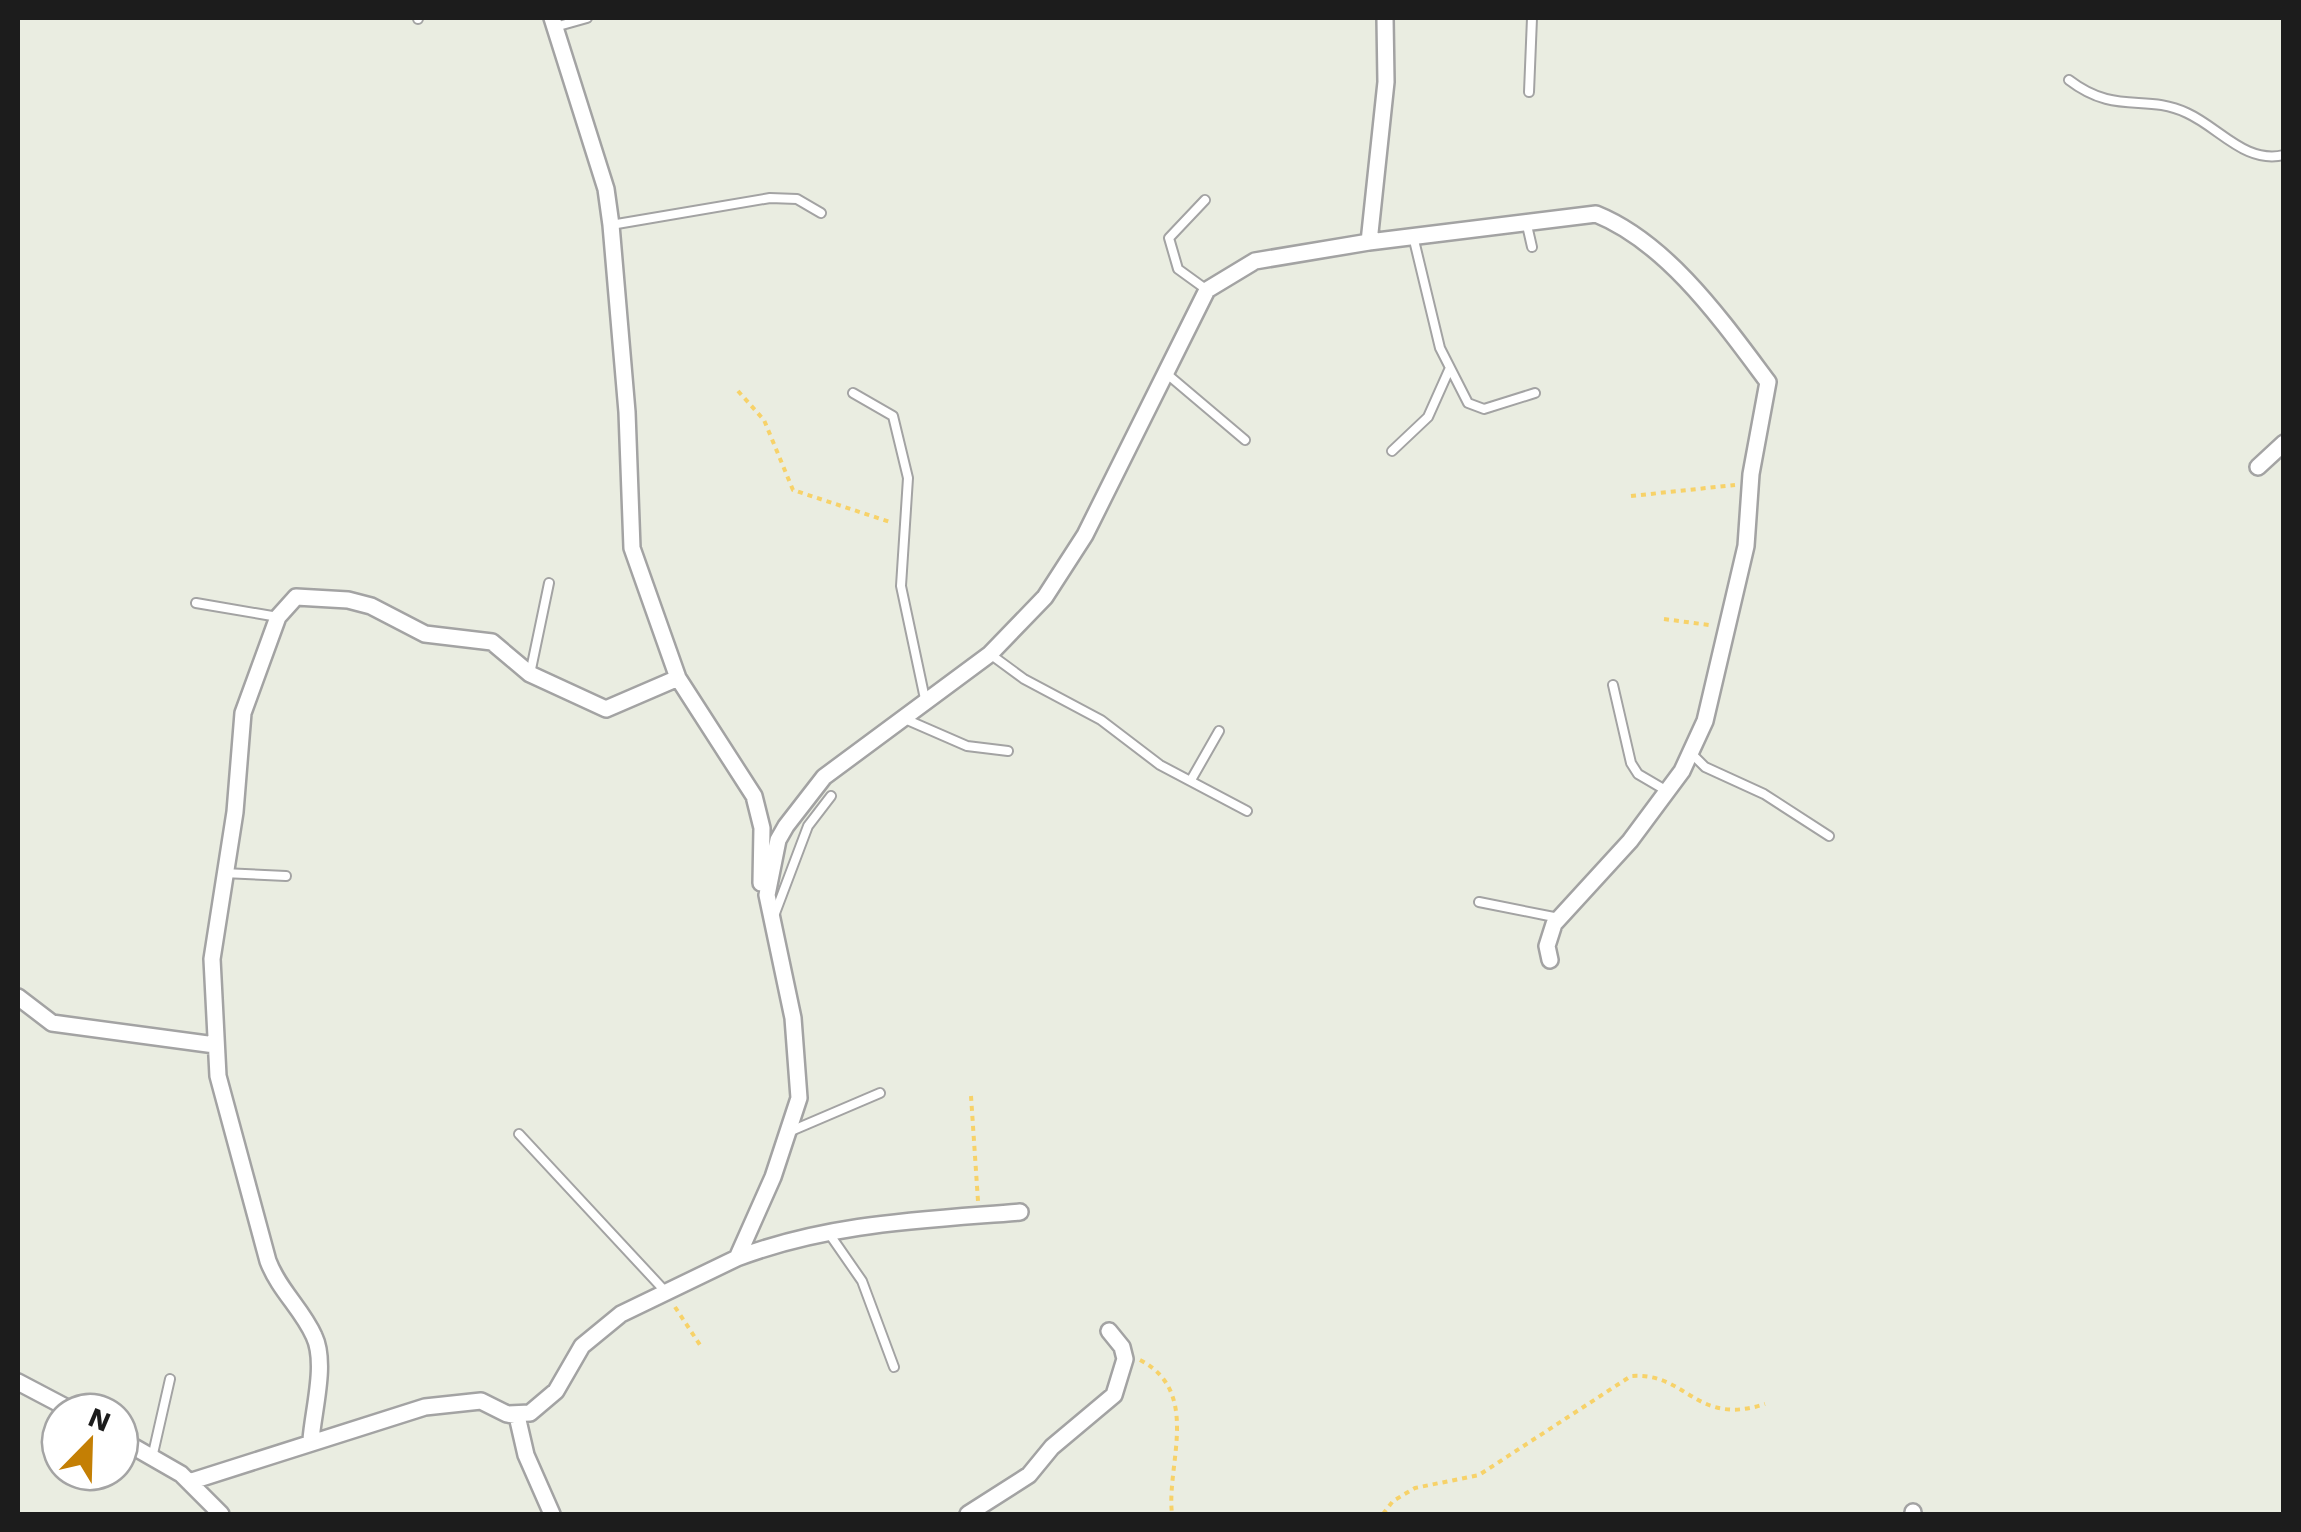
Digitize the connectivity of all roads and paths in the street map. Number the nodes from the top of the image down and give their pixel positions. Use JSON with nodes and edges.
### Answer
{"nodes":[{"id":1,"x":587,"y":18,"type":"edge"},
{"id":2,"x":1386,"y":18,"type":"edge"},
{"id":3,"x":1532,"y":18,"type":"edge"},
{"id":4,"x":554,"y":22,"type":"edge"},
{"id":5,"x":2069,"y":80,"type":"dead end"},
{"id":6,"x":1529,"y":92,"type":"dead end"},
{"id":7,"x":2284,"y":155,"type":"edge"},
{"id":8,"x":1205,"y":200,"type":"dead end"},
{"id":9,"x":821,"y":214,"type":"dead end"},
{"id":10,"x":1526,"y":222,"type":"junction"},
{"id":11,"x":611,"y":225,"type":"junction"},
{"id":12,"x":1413,"y":236,"type":"junction"},
{"id":13,"x":1370,"y":242,"type":"junction"},
{"id":14,"x":1532,"y":247,"type":"dead end"},
{"id":15,"x":1207,"y":290,"type":"junction"},
{"id":16,"x":1449,"y":370,"type":"junction"},
{"id":17,"x":1167,"y":374,"type":"junction"},
{"id":18,"x":738,"y":391,"type":"dead end"},
{"id":19,"x":1535,"y":392,"type":"dead end"},
{"id":20,"x":853,"y":393,"type":"dead end"},
{"id":21,"x":1244,"y":440,"type":"dead end"},
{"id":22,"x":2284,"y":444,"type":"edge"},
{"id":23,"x":1392,"y":450,"type":"dead end"},
{"id":24,"x":2258,"y":467,"type":"dead end"},
{"id":25,"x":1750,"y":483,"type":"junction"},
{"id":26,"x":1631,"y":496,"type":"dead end"},
{"id":27,"x":902,"y":527,"type":"junction"},
{"id":28,"x":549,"y":582,"type":"dead end"},
{"id":29,"x":196,"y":603,"type":"dead end"},
{"id":30,"x":278,"y":617,"type":"junction"},
{"id":31,"x":1664,"y":619,"type":"dead end"},
{"id":32,"x":1728,"y":628,"type":"junction"},
{"id":33,"x":990,"y":654,"type":"junction"},
{"id":34,"x":530,"y":674,"type":"junction"},
{"id":35,"x":678,"y":678,"type":"junction"},
{"id":36,"x":1614,"y":686,"type":"dead end"},
{"id":37,"x":925,"y":699,"type":"junction"},
{"id":38,"x":902,"y":718,"type":"junction"},
{"id":39,"x":1218,"y":731,"type":"dead end"},
{"id":40,"x":1008,"y":751,"type":"dead end"},
{"id":41,"x":1692,"y":754,"type":"junction"},
{"id":42,"x":1191,"y":780,"type":"junction"},
{"id":43,"x":1667,"y":791,"type":"junction"},
{"id":44,"x":831,"y":796,"type":"dead end"},
{"id":45,"x":1247,"y":810,"type":"dead end"},
{"id":46,"x":1829,"y":836,"type":"dead end"},
{"id":47,"x":224,"y":873,"type":"junction"},
{"id":48,"x":286,"y":876,"type":"dead end"},
{"id":49,"x":1480,"y":902,"type":"dead end"},
{"id":50,"x":770,"y":916,"type":"junction"},
{"id":51,"x":1559,"y":918,"type":"junction"},
{"id":52,"x":1550,"y":960,"type":"dead end"},
{"id":53,"x":18,"y":997,"type":"edge"},
{"id":54,"x":214,"y":1045,"type":"junction"},
{"id":55,"x":880,"y":1094,"type":"dead end"},
{"id":56,"x":971,"y":1096,"type":"dead end"},
{"id":57,"x":791,"y":1131,"type":"junction"},
{"id":58,"x":519,"y":1134,"type":"dead end"},
{"id":59,"x":1020,"y":1212,"type":"dead end"},
{"id":60,"x":978,"y":1216,"type":"junction"},
{"id":61,"x":828,"y":1232,"type":"junction"},
{"id":62,"x":737,"y":1258,"type":"junction"},
{"id":63,"x":664,"y":1290,"type":"junction"},
{"id":64,"x":1109,"y":1331,"type":"dead end"},
{"id":65,"x":702,"y":1348,"type":"dead end"},
{"id":66,"x":1125,"y":1359,"type":"junction"},
{"id":67,"x":894,"y":1367,"type":"dead end"},
{"id":68,"x":170,"y":1380,"type":"dead end"},
{"id":69,"x":1765,"y":1404,"type":"dead end"},
{"id":70,"x":507,"y":1414,"type":"junction"},
{"id":71,"x":311,"y":1440,"type":"junction"},
{"id":72,"x":140,"y":1451,"type":"edge"},
{"id":73,"x":152,"y":1458,"type":"junction"},
{"id":74,"x":189,"y":1482,"type":"junction"},
{"id":75,"x":217,"y":1512,"type":"edge"},
{"id":76,"x":552,"y":1514,"type":"edge"},
{"id":77,"x":968,"y":1514,"type":"edge"},
{"id":78,"x":1172,"y":1514,"type":"edge"},
{"id":79,"x":1383,"y":1514,"type":"edge"}],
"edges":[{"from":1,"to":4,"type":"lane"},
{"from":2,"to":13,"type":"street"},
{"from":3,"to":6,"type":"lane"},
{"from":4,"to":11,"type":"street"},
{"from":5,"to":7,"type":"lane"},
{"from":8,"to":15,"type":"lane"},
{"from":9,"to":11,"type":"lane"},
{"from":10,"to":12,"type":"street"},
{"from":10,"to":14,"type":"lane"},
{"from":10,"to":25,"type":"street"},
{"from":11,"to":35,"type":"street"},
{"from":12,"to":13,"type":"street"},
{"from":12,"to":16,"type":"lane"},
{"from":13,"to":15,"type":"street"},
{"from":15,"to":17,"type":"street"},
{"from":16,"to":19,"type":"lane"},
{"from":16,"to":23,"type":"lane"},
{"from":17,"to":21,"type":"lane"},
{"from":17,"to":33,"type":"street"},
{"from":18,"to":27,"type":"path"},
{"from":20,"to":27,"type":"lane"},
{"from":22,"to":24,"type":"street"},
{"from":25,"to":26,"type":"path"},
{"from":25,"to":32,"type":"street"},
{"from":27,"to":37,"type":"lane"},
{"from":28,"to":34,"type":"lane"},
{"from":29,"to":30,"type":"lane"},
{"from":30,"to":34,"type":"street"},
{"from":30,"to":47,"type":"street"},
{"from":31,"to":32,"type":"path"},
{"from":32,"to":41,"type":"street"},
{"from":33,"to":37,"type":"street"},
{"from":33,"to":42,"type":"lane"},
{"from":34,"to":35,"type":"street"},
{"from":35,"to":50,"type":"street"},
{"from":36,"to":43,"type":"lane"},
{"from":37,"to":38,"type":"street"},
{"from":38,"to":40,"type":"lane"},
{"from":38,"to":50,"type":"street"},
{"from":39,"to":42,"type":"lane"},
{"from":41,"to":43,"type":"street"},
{"from":41,"to":46,"type":"lane"},
{"from":42,"to":45,"type":"lane"},
{"from":43,"to":51,"type":"street"},
{"from":44,"to":50,"type":"lane"},
{"from":47,"to":48,"type":"lane"},
{"from":47,"to":54,"type":"street"},
{"from":49,"to":51,"type":"lane"},
{"from":50,"to":57,"type":"street"},
{"from":51,"to":52,"type":"street"},
{"from":53,"to":54,"type":"street"},
{"from":54,"to":71,"type":"street"},
{"from":55,"to":57,"type":"lane"},
{"from":56,"to":60,"type":"path"},
{"from":57,"to":62,"type":"street"},
{"from":58,"to":63,"type":"lane"},
{"from":59,"to":60,"type":"street"},
{"from":60,"to":61,"type":"street"},
{"from":61,"to":62,"type":"street"},
{"from":61,"to":67,"type":"lane"},
{"from":62,"to":63,"type":"street"},
{"from":63,"to":65,"type":"path"},
{"from":63,"to":70,"type":"street"},
{"from":64,"to":66,"type":"street"},
{"from":66,"to":77,"type":"street"},
{"from":66,"to":78,"type":"path"},
{"from":68,"to":73,"type":"lane"},
{"from":69,"to":79,"type":"path"},
{"from":70,"to":71,"type":"street"},
{"from":70,"to":76,"type":"street"},
{"from":71,"to":74,"type":"street"},
{"from":72,"to":73,"type":"street"},
{"from":73,"to":74,"type":"street"},
{"from":74,"to":75,"type":"street"}]}
